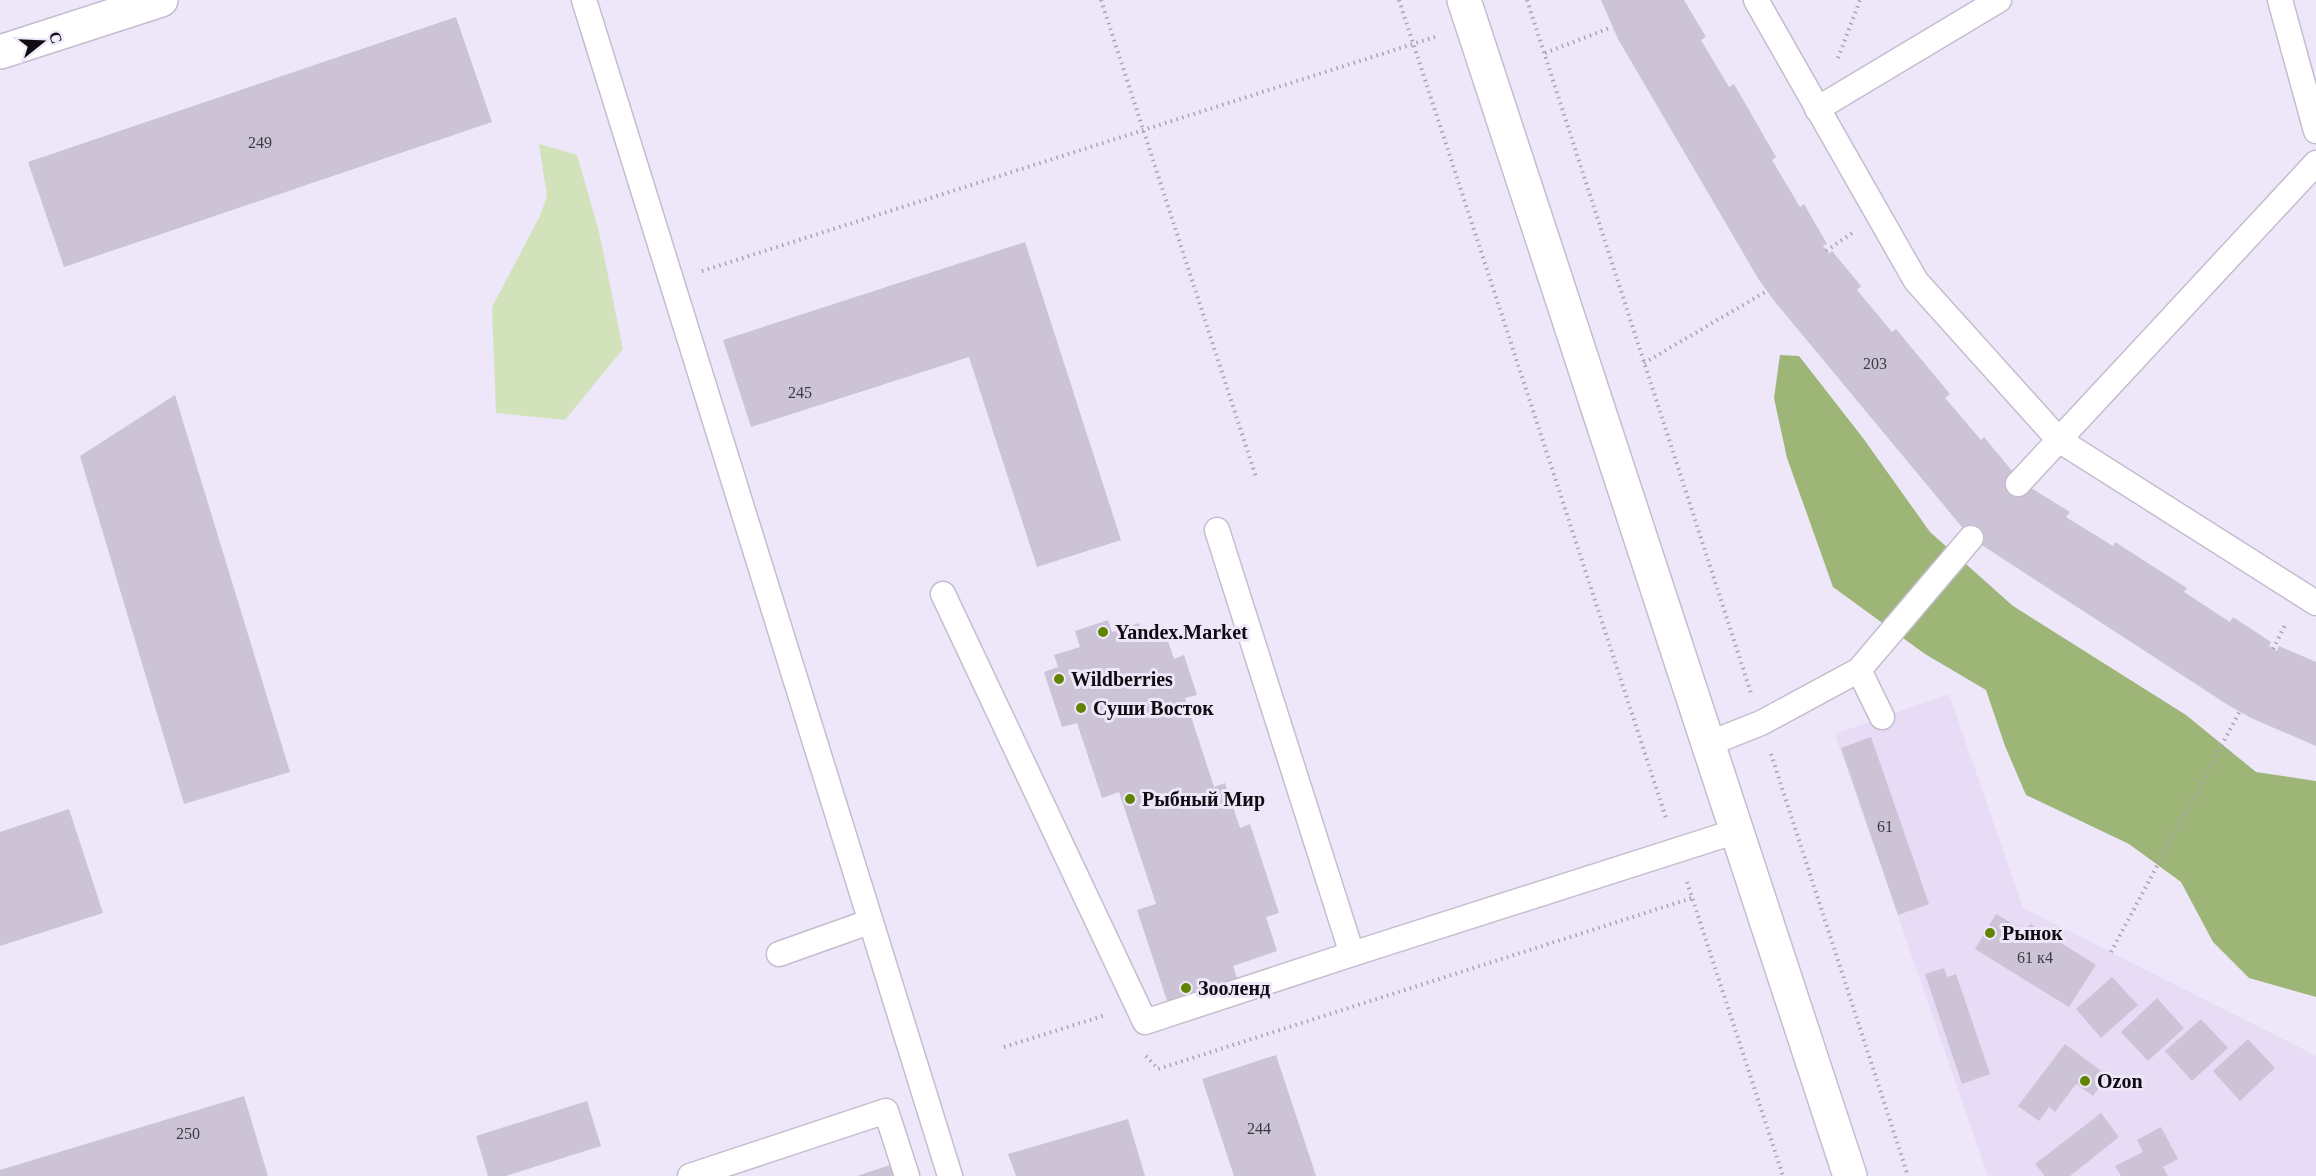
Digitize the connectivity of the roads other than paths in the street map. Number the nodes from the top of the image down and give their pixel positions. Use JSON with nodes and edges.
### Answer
{"nodes":[{"id":1,"x":161,"y":0,"type":"edge"},
{"id":2,"x":584,"y":0,"type":"edge"},
{"id":3,"x":1756,"y":0,"type":"edge"},
{"id":4,"x":1999,"y":0,"type":"edge"},
{"id":5,"x":2280,"y":0,"type":"edge"},
{"id":6,"x":1468,"y":12,"type":"edge"},
{"id":7,"x":0,"y":52,"type":"edge"},
{"id":8,"x":1817,"y":109,"type":"junction"},
{"id":9,"x":2316,"y":131,"type":"edge"},
{"id":10,"x":2316,"y":163,"type":"edge"},
{"id":11,"x":2059,"y":440,"type":"junction"},
{"id":12,"x":2018,"y":484,"type":"dead end"},
{"id":13,"x":1217,"y":530,"type":"dead end"},
{"id":14,"x":1971,"y":538,"type":"dead end"},
{"id":15,"x":943,"y":594,"type":"dead end"},
{"id":16,"x":2316,"y":603,"type":"edge"},
{"id":17,"x":1859,"y":670,"type":"junction"},
{"id":18,"x":1882,"y":717,"type":"dead end"},
{"id":19,"x":1708,"y":744,"type":"junction"},
{"id":20,"x":1737,"y":831,"type":"junction"},
{"id":21,"x":870,"y":922,"type":"junction"},
{"id":22,"x":779,"y":954,"type":"dead end"},
{"id":23,"x":1352,"y":954,"type":"junction"},
{"id":24,"x":690,"y":1176,"type":"edge"},
{"id":25,"x":907,"y":1176,"type":"edge"},
{"id":26,"x":950,"y":1176,"type":"edge"},
{"id":27,"x":1850,"y":1176,"type":"edge"}],
"edges":[{"from":1,"to":7,"type":"street"},
{"from":2,"to":21,"type":"lane"},
{"from":3,"to":8,"type":"lane"},
{"from":4,"to":8,"type":"lane"},
{"from":5,"to":9,"type":"lane"},
{"from":6,"to":19,"type":"street"},
{"from":8,"to":11,"type":"lane"},
{"from":10,"to":11,"type":"lane"},
{"from":11,"to":12,"type":"lane"},
{"from":11,"to":16,"type":"lane"},
{"from":13,"to":23,"type":"lane"},
{"from":14,"to":17,"type":"lane"},
{"from":15,"to":23,"type":"lane"},
{"from":17,"to":18,"type":"lane"},
{"from":17,"to":19,"type":"lane"},
{"from":19,"to":20,"type":"street"},
{"from":20,"to":23,"type":"lane"},
{"from":20,"to":27,"type":"street"},
{"from":21,"to":22,"type":"lane"},
{"from":21,"to":26,"type":"lane"},
{"from":24,"to":25,"type":"lane"}]}
